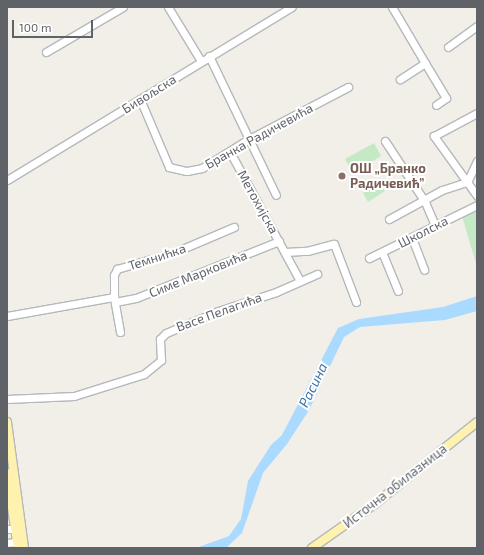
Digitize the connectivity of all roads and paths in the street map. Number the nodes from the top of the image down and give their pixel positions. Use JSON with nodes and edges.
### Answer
{"nodes":[{"id":1,"x":123,"y":7,"type":"edge"},
{"id":2,"x":168,"y":7,"type":"edge"},
{"id":3,"x":291,"y":7,"type":"edge"},
{"id":4,"x":392,"y":7,"type":"edge"},
{"id":5,"x":477,"y":26,"type":"edge"},
{"id":6,"x":448,"y":47,"type":"dead end"},
{"id":7,"x":46,"y":52,"type":"dead end"},
{"id":8,"x":209,"y":56,"type":"junction"},
{"id":9,"x":201,"y":61,"type":"junction"},
{"id":10,"x":425,"y":63,"type":"junction"},
{"id":11,"x":400,"y":79,"type":"dead end"},
{"id":12,"x":348,"y":88,"type":"dead end"},
{"id":13,"x":140,"y":100,"type":"junction"},
{"id":14,"x":436,"y":106,"type":"dead end"},
{"id":15,"x":477,"y":113,"type":"edge"},
{"id":16,"x":249,"y":139,"type":"junction"},
{"id":17,"x":385,"y":141,"type":"dead end"},
{"id":18,"x":230,"y":152,"type":"junction"},
{"id":19,"x":477,"y":161,"type":"edge"},
{"id":20,"x":7,"y":180,"type":"edge"},
{"id":21,"x":467,"y":182,"type":"junction"},
{"id":22,"x":276,"y":195,"type":"dead end"},
{"id":23,"x":477,"y":196,"type":"edge"},
{"id":24,"x":425,"y":202,"type":"junction"},
{"id":25,"x":477,"y":205,"type":"edge"},
{"id":26,"x":389,"y":219,"type":"dead end"},
{"id":27,"x":435,"y":226,"type":"junction"},
{"id":28,"x":234,"y":227,"type":"dead end"},
{"id":29,"x":412,"y":238,"type":"junction"},
{"id":30,"x":279,"y":241,"type":"junction"},
{"id":31,"x":285,"y":252,"type":"junction"},
{"id":32,"x":382,"y":252,"type":"junction"},
{"id":33,"x":369,"y":258,"type":"dead end"},
{"id":34,"x":424,"y":270,"type":"dead end"},
{"id":35,"x":317,"y":274,"type":"dead end"},
{"id":36,"x":300,"y":281,"type":"junction"},
{"id":37,"x":398,"y":291,"type":"dead end"},
{"id":38,"x":115,"y":299,"type":"junction"},
{"id":39,"x":356,"y":302,"type":"dead end"},
{"id":40,"x":7,"y":316,"type":"edge"},
{"id":41,"x":120,"y":332,"type":"dead end"},
{"id":42,"x":7,"y":399,"type":"edge"},
{"id":43,"x":7,"y":422,"type":"edge"},
{"id":44,"x":477,"y":422,"type":"edge"},
{"id":45,"x":7,"y":473,"type":"edge"},
{"id":46,"x":11,"y":495,"type":"edge"},
{"id":47,"x":11,"y":529,"type":"edge"},
{"id":48,"x":7,"y":543,"type":"edge"},
{"id":49,"x":17,"y":545,"type":"edge"},
{"id":50,"x":24,"y":548,"type":"edge"},
{"id":51,"x":312,"y":548,"type":"edge"}],
"edges":[{"from":1,"to":7,"type":"street"},
{"from":2,"to":9,"type":"street"},
{"from":3,"to":8,"type":"street","name":"Бивољска"},
{"from":4,"to":10,"type":"street"},
{"from":5,"to":6,"type":"street"},
{"from":8,"to":9,"type":"street","name":"Бивољска"},
{"from":8,"to":16,"type":"street","name":"Метохијска"},
{"from":9,"to":13,"type":"street","name":"Бивољска"},
{"from":10,"to":11,"type":"street"},
{"from":10,"to":14,"type":"street"},
{"from":12,"to":16,"type":"street","name":"Бранка Радичевића"},
{"from":13,"to":18,"type":"street","name":"Бранка Радичевића"},
{"from":13,"to":20,"type":"street","name":"Бивољска"},
{"from":15,"to":21,"type":"street"},
{"from":16,"to":18,"type":"street","name":"Бранка Радичевића"},
{"from":16,"to":22,"type":"street","name":"Метохијска"},
{"from":17,"to":24,"type":"street"},
{"from":18,"to":30,"type":"street","name":"Метохијска"},
{"from":19,"to":21,"type":"street"},
{"from":21,"to":23,"type":"street"},
{"from":21,"to":24,"type":"street"},
{"from":24,"to":26,"type":"street"},
{"from":24,"to":27,"type":"street"},
{"from":25,"to":27,"type":"street","name":"Школска"},
{"from":27,"to":29,"type":"street","name":"Школска"},
{"from":28,"to":38,"type":"street","name":"Темнићка"},
{"from":29,"to":32,"type":"street","name":"Школска"},
{"from":29,"to":34,"type":"street"},
{"from":30,"to":31,"type":"street","name":"Метохијска"},
{"from":30,"to":38,"type":"street","name":"Симе Марковића"},
{"from":31,"to":36,"type":"street","name":"Метохијска"},
{"from":31,"to":39,"type":"street"},
{"from":32,"to":33,"type":"street","name":"Школска"},
{"from":32,"to":37,"type":"street"},
{"from":35,"to":36,"type":"street","name":"Васе Пелагића"},
{"from":36,"to":42,"type":"street","name":"Васе Пелагића"},
{"from":38,"to":40,"type":"street","name":"Симе Марковића"},
{"from":38,"to":41,"type":"street","name":"Темнићка"},
{"from":43,"to":46,"type":"main road"},
{"from":44,"to":51,"type":"main road","name":"Источна обилазница"},
{"from":45,"to":46,"type":"main road"},
{"from":46,"to":47,"type":"main road"},
{"from":46,"to":50,"type":"main road"},
{"from":47,"to":49,"type":"main road"},
{"from":48,"to":49,"type":"street"}]}
